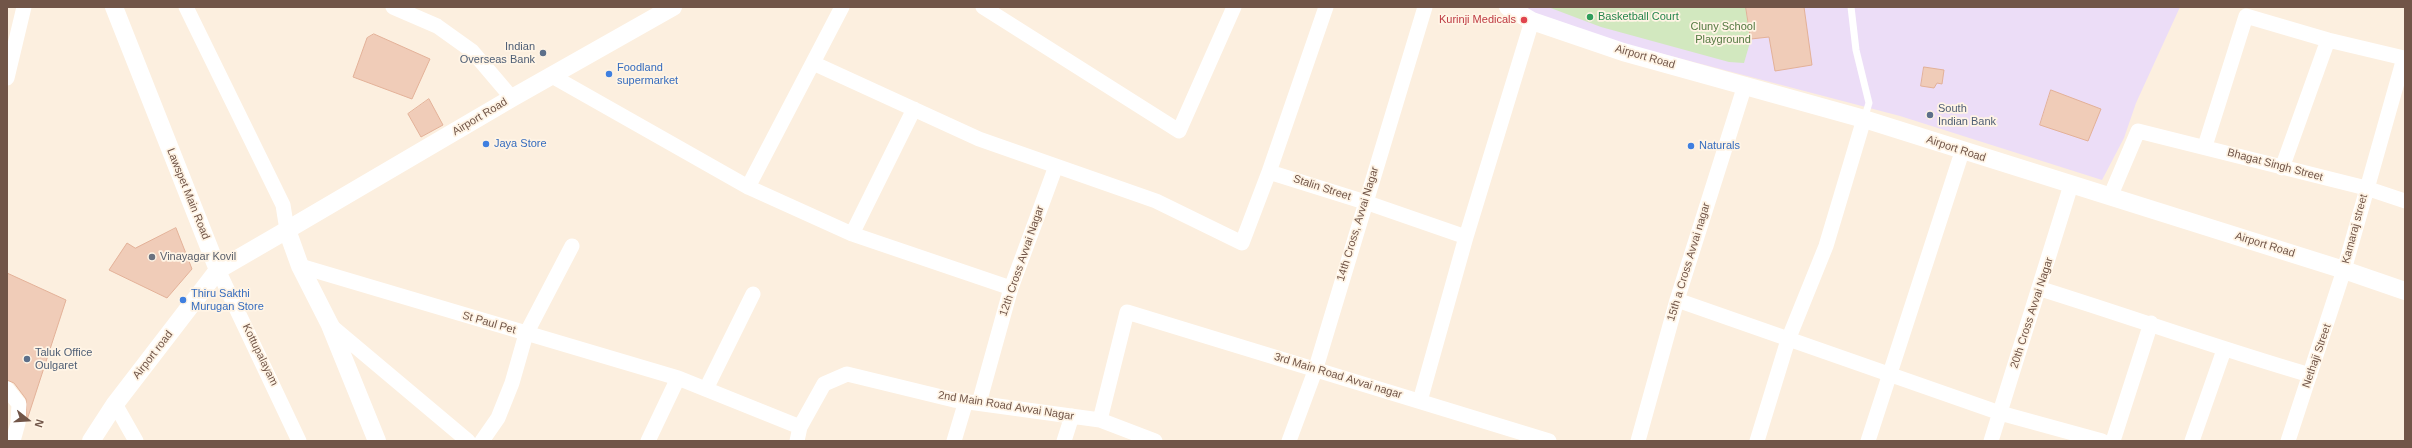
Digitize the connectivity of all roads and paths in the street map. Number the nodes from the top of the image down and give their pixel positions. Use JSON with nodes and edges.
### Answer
{"nodes":[{"id":1,"x":24,"y":7,"type":"edge"},
{"id":2,"x":114,"y":7,"type":"edge"},
{"id":3,"x":186,"y":7,"type":"edge"},
{"id":4,"x":393,"y":7,"type":"edge"},
{"id":5,"x":673,"y":7,"type":"edge"},
{"id":6,"x":842,"y":7,"type":"edge"},
{"id":7,"x":983,"y":7,"type":"edge"},
{"id":8,"x":1234,"y":7,"type":"edge"},
{"id":9,"x":1326,"y":7,"type":"edge"},
{"id":10,"x":1425,"y":7,"type":"edge"},
{"id":11,"x":1508,"y":7,"type":"edge"},
{"id":12,"x":1851,"y":7,"type":"edge"},
{"id":13,"x":1532,"y":21,"type":"junction"},
{"id":14,"x":2328,"y":40,"type":"junction"},
{"id":15,"x":2404,"y":58,"type":"edge"},
{"id":16,"x":813,"y":63,"type":"junction"},
{"id":17,"x":552,"y":76,"type":"junction"},
{"id":18,"x":7,"y":78,"type":"edge"},
{"id":19,"x":2402,"y":82,"type":"edge"},
{"id":20,"x":1745,"y":85,"type":"junction"},
{"id":21,"x":512,"y":98,"type":"junction"},
{"id":22,"x":914,"y":109,"type":"junction"},
{"id":23,"x":1864,"y":119,"type":"junction"},
{"id":24,"x":2205,"y":146,"type":"junction"},
{"id":25,"x":1962,"y":152,"type":"junction"},
{"id":26,"x":1056,"y":166,"type":"junction"},
{"id":27,"x":2282,"y":168,"type":"junction"},
{"id":28,"x":1270,"y":172,"type":"junction"},
{"id":29,"x":2071,"y":185,"type":"junction"},
{"id":30,"x":748,"y":187,"type":"junction"},
{"id":31,"x":2366,"y":188,"type":"junction"},
{"id":32,"x":2110,"y":197,"type":"junction"},
{"id":33,"x":2405,"y":201,"type":"edge"},
{"id":34,"x":1365,"y":202,"type":"junction"},
{"id":35,"x":287,"y":230,"type":"junction"},
{"id":36,"x":852,"y":234,"type":"junction"},
{"id":37,"x":1466,"y":237,"type":"junction"},
{"id":38,"x":572,"y":246,"type":"dead end"},
{"id":39,"x":300,"y":266,"type":"junction"},
{"id":40,"x":218,"y":270,"type":"junction"},
{"id":41,"x":2344,"y":270,"type":"junction"},
{"id":42,"x":1011,"y":288,"type":"junction"},
{"id":43,"x":2040,"y":289,"type":"junction"},
{"id":44,"x":2405,"y":291,"type":"edge"},
{"id":45,"x":753,"y":294,"type":"dead end"},
{"id":46,"x":1677,"y":300,"type":"junction"},
{"id":47,"x":2151,"y":323,"type":"junction"},
{"id":48,"x":330,"y":325,"type":"junction"},
{"id":49,"x":526,"y":334,"type":"junction"},
{"id":50,"x":1788,"y":340,"type":"junction"},
{"id":51,"x":2224,"y":350,"type":"junction"},
{"id":52,"x":1315,"y":370,"type":"junction"},
{"id":53,"x":1889,"y":374,"type":"junction"},
{"id":54,"x":2310,"y":375,"type":"junction"},
{"id":55,"x":678,"y":378,"type":"junction"},
{"id":56,"x":7,"y":389,"type":"edge"},
{"id":57,"x":706,"y":389,"type":"junction"},
{"id":58,"x":1420,"y":401,"type":"junction"},
{"id":59,"x":973,"y":402,"type":"junction"},
{"id":60,"x":115,"y":404,"type":"junction"},
{"id":61,"x":2000,"y":413,"type":"junction"},
{"id":62,"x":1072,"y":416,"type":"junction"},
{"id":63,"x":1100,"y":420,"type":"junction"},
{"id":64,"x":799,"y":434,"type":"edge"},
{"id":65,"x":1508,"y":434,"type":"edge"},
{"id":66,"x":13,"y":441,"type":"edge"},
{"id":67,"x":91,"y":441,"type":"edge"},
{"id":68,"x":136,"y":441,"type":"edge"},
{"id":69,"x":299,"y":441,"type":"edge"},
{"id":70,"x":377,"y":441,"type":"edge"},
{"id":71,"x":468,"y":441,"type":"edge"},
{"id":72,"x":482,"y":441,"type":"edge"},
{"id":73,"x":648,"y":441,"type":"edge"},
{"id":74,"x":954,"y":441,"type":"edge"},
{"id":75,"x":1064,"y":441,"type":"edge"},
{"id":76,"x":1155,"y":441,"type":"edge"},
{"id":77,"x":1289,"y":441,"type":"edge"},
{"id":78,"x":1549,"y":441,"type":"edge"},
{"id":79,"x":1638,"y":441,"type":"edge"},
{"id":80,"x":1757,"y":441,"type":"edge"},
{"id":81,"x":1868,"y":441,"type":"edge"},
{"id":82,"x":1991,"y":441,"type":"edge"},
{"id":83,"x":2102,"y":441,"type":"edge"},
{"id":84,"x":2113,"y":441,"type":"edge"},
{"id":85,"x":2192,"y":441,"type":"edge"},
{"id":86,"x":2288,"y":441,"type":"edge"}],
"edges":[{"from":1,"to":18,"type":"street"},
{"from":2,"to":40,"type":"street","name":"Lawspet Main Road"},
{"from":3,"to":35,"type":"street"},
{"from":4,"to":21,"type":"street"},
{"from":5,"to":17,"type":"street","name":"Airport Road"},
{"from":6,"to":16,"type":"street"},
{"from":7,"to":8,"type":"street"},
{"from":9,"to":28,"type":"street"},
{"from":10,"to":34,"type":"street","name":"14th Cross, Avvai Nagar"},
{"from":11,"to":13,"type":"street","name":"Airport Road"},
{"from":12,"to":23,"type":"lane"},
{"from":13,"to":20,"type":"street","name":"Airport Road"},
{"from":13,"to":37,"type":"street"},
{"from":14,"to":15,"type":"street"},
{"from":14,"to":24,"type":"street"},
{"from":14,"to":27,"type":"street"},
{"from":15,"to":19,"type":"street"},
{"from":16,"to":22,"type":"street"},
{"from":16,"to":30,"type":"street"},
{"from":17,"to":21,"type":"street","name":"Airport Road"},
{"from":17,"to":30,"type":"street"},
{"from":19,"to":31,"type":"street"},
{"from":20,"to":23,"type":"street","name":"Airport Road"},
{"from":20,"to":46,"type":"street","name":"15th a Cross Avvai nagar"},
{"from":21,"to":35,"type":"street","name":"Airport Road"},
{"from":22,"to":26,"type":"street"},
{"from":22,"to":36,"type":"street"},
{"from":23,"to":25,"type":"street","name":"Airport Road"},
{"from":23,"to":50,"type":"street"},
{"from":24,"to":27,"type":"street","name":"Bhagat Singh Street"},
{"from":24,"to":32,"type":"street","name":"Bhagat Singh Street"},
{"from":25,"to":29,"type":"street","name":"Airport Road"},
{"from":25,"to":53,"type":"street"},
{"from":26,"to":28,"type":"street"},
{"from":26,"to":42,"type":"street","name":"12th Cross Avvai Nagar"},
{"from":27,"to":31,"type":"street","name":"Bhagat Singh Street"},
{"from":28,"to":34,"type":"street","name":"Stalin Street"},
{"from":29,"to":32,"type":"street","name":"Airport Road"},
{"from":29,"to":43,"type":"street","name":"20th Cross Avvai Nagar"},
{"from":30,"to":36,"type":"street"},
{"from":31,"to":33,"type":"street","name":"Bhagat Singh Street"},
{"from":31,"to":41,"type":"street","name":"Kamaraj street"},
{"from":32,"to":41,"type":"street","name":"Airport Road"},
{"from":34,"to":37,"type":"street","name":"Stalin Street"},
{"from":34,"to":52,"type":"street","name":"14th Cross, Avvai Nagar"},
{"from":35,"to":39,"type":"street"},
{"from":35,"to":40,"type":"street"},
{"from":36,"to":42,"type":"street"},
{"from":37,"to":58,"type":"street"},
{"from":38,"to":49,"type":"street"},
{"from":39,"to":48,"type":"street"},
{"from":39,"to":49,"type":"street","name":"St Paul Pet"},
{"from":40,"to":60,"type":"street","name":"Airport road"},
{"from":40,"to":69,"type":"street","name":"Kottupalayam"},
{"from":41,"to":44,"type":"street","name":"Airport Road"},
{"from":41,"to":54,"type":"street","name":"Nethaji Street"},
{"from":42,"to":59,"type":"street","name":"12th Cross Avvai Nagar"},
{"from":43,"to":47,"type":"street"},
{"from":43,"to":61,"type":"street","name":"20th Cross Avvai Nagar"},
{"from":45,"to":57,"type":"street"},
{"from":46,"to":50,"type":"street"},
{"from":46,"to":79,"type":"street","name":"15th a Cross Avvai nagar"},
{"from":47,"to":51,"type":"street"},
{"from":47,"to":84,"type":"street"},
{"from":48,"to":70,"type":"street"},
{"from":48,"to":71,"type":"street"},
{"from":49,"to":55,"type":"street","name":"St Paul Pet"},
{"from":49,"to":72,"type":"street"},
{"from":50,"to":53,"type":"street"},
{"from":50,"to":80,"type":"street"},
{"from":51,"to":54,"type":"street"},
{"from":51,"to":85,"type":"street"},
{"from":52,"to":58,"type":"street","name":"3rd Main Road Avvai nagar"},
{"from":52,"to":63,"type":"street","name":"3rd Main Road Avvai nagar"},
{"from":52,"to":77,"type":"street","name":"14th Cross, Avvai Nagar"},
{"from":53,"to":61,"type":"street"},
{"from":53,"to":81,"type":"street"},
{"from":54,"to":86,"type":"street","name":"Nethaji Street"},
{"from":55,"to":57,"type":"street","name":"St Paul Pet"},
{"from":55,"to":73,"type":"street"},
{"from":56,"to":66,"type":"street"},
{"from":57,"to":64,"type":"street","name":"St Paul Pet"},
{"from":58,"to":65,"type":"street","name":"3rd Main Road Avvai nagar"},
{"from":59,"to":62,"type":"street","name":"2nd Main Road Avvai Nagar"},
{"from":59,"to":64,"type":"street","name":"2nd Main Road Avvai Nagar"},
{"from":59,"to":74,"type":"street","name":"12th Cross Avvai Nagar"},
{"from":60,"to":67,"type":"street","name":"Airport road"},
{"from":60,"to":68,"type":"street"},
{"from":61,"to":82,"type":"street","name":"20th Cross Avvai Nagar"},
{"from":61,"to":83,"type":"street"},
{"from":62,"to":63,"type":"street","name":"2nd Main Road Avvai Nagar"},
{"from":62,"to":75,"type":"street"},
{"from":63,"to":76,"type":"street","name":"2nd Main Road Avvai Nagar"},
{"from":65,"to":78,"type":"street","name":"3rd Main Road Avvai nagar"}]}
